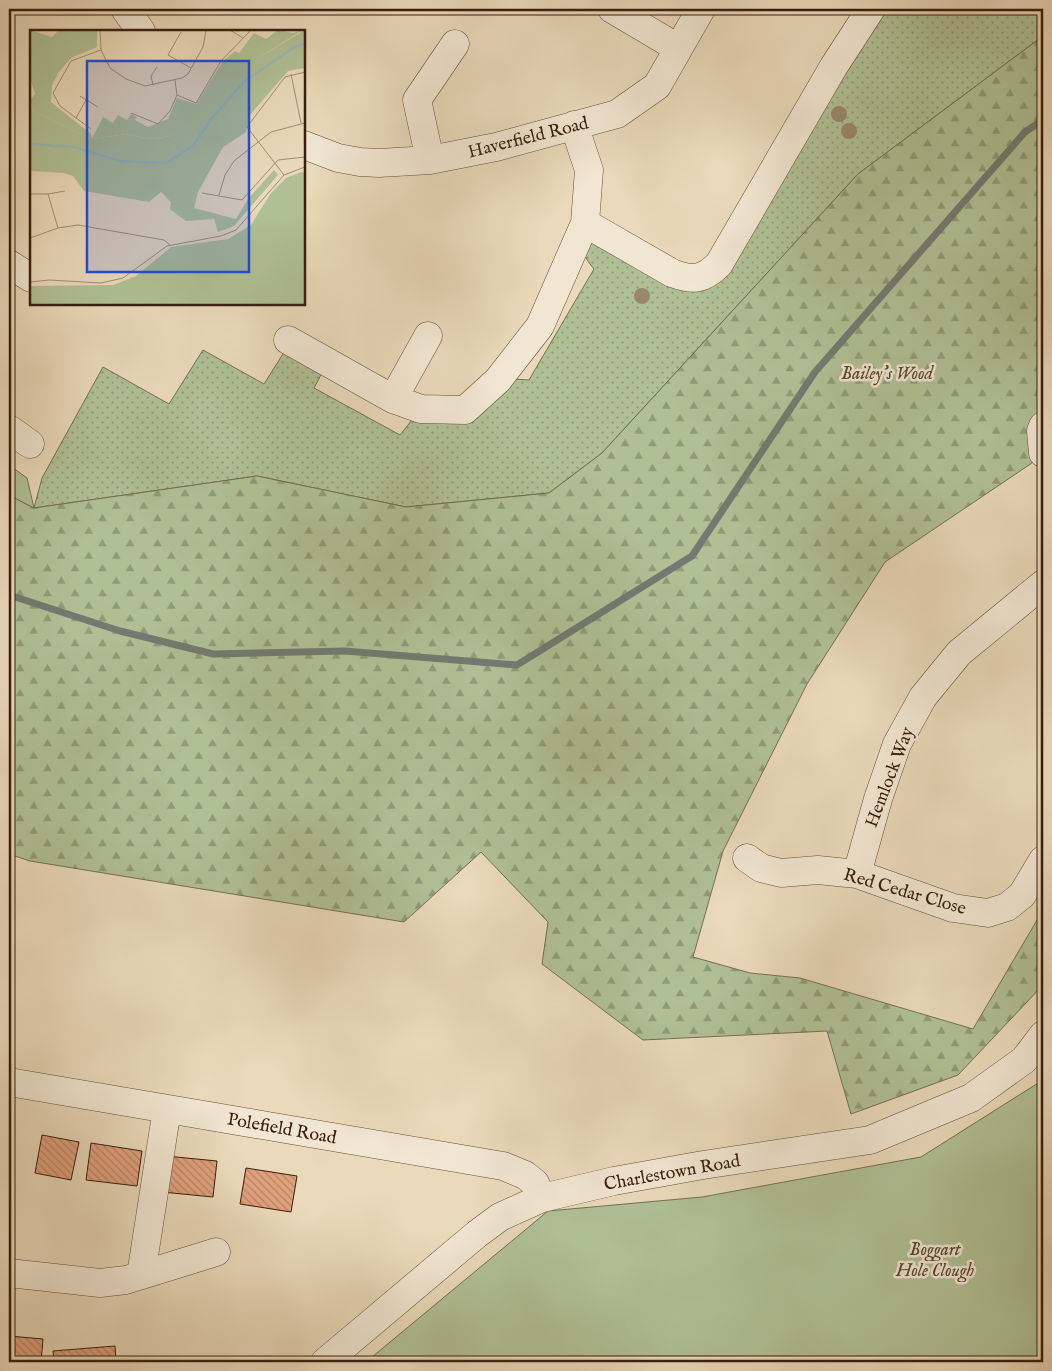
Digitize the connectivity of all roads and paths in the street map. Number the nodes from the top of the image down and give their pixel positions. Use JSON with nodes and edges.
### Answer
{"nodes":[{"id":1,"x":124,"y":9,"type":"edge"},
{"id":2,"x":612,"y":9,"type":"edge"},
{"id":3,"x":700,"y":9,"type":"edge"},
{"id":4,"x":871,"y":9,"type":"edge"},
{"id":5,"x":140,"y":30,"type":"edge"},
{"id":6,"x":455,"y":44,"type":"dead end"},
{"id":7,"x":678,"y":48,"type":"junction"},
{"id":8,"x":574,"y":125,"type":"junction"},
{"id":9,"x":305,"y":145,"type":"edge"},
{"id":10,"x":430,"y":160,"type":"junction"},
{"id":11,"x":585,"y":224,"type":"junction"},
{"id":12,"x":9,"y":264,"type":"edge"},
{"id":13,"x":30,"y":277,"type":"edge"},
{"id":14,"x":428,"y":336,"type":"dead end"},
{"id":15,"x":288,"y":340,"type":"dead end"},
{"id":16,"x":393,"y":399,"type":"junction"},
{"id":17,"x":1043,"y":426,"type":"edge"},
{"id":18,"x":1043,"y":453,"type":"edge"},
{"id":19,"x":1043,"y":584,"type":"edge"},
{"id":20,"x":747,"y":858,"type":"dead end"},
{"id":21,"x":1043,"y":860,"type":"edge"},
{"id":22,"x":857,"y":874,"type":"junction"},
{"id":23,"x":1043,"y":1036,"type":"edge"},
{"id":24,"x":9,"y":1082,"type":"edge"},
{"id":25,"x":167,"y":1109,"type":"junction"},
{"id":26,"x":542,"y":1198,"type":"junction"},
{"id":27,"x":216,"y":1252,"type":"dead end"},
{"id":28,"x":9,"y":1273,"type":"edge"},
{"id":29,"x":141,"y":1275,"type":"junction"},
{"id":30,"x":325,"y":1362,"type":"edge"}],
"edges":[{"from":1,"to":5,"type":"street"},
{"from":2,"to":7,"type":"street"},
{"from":3,"to":7,"type":"street","name":"Haverfield Road"},
{"from":4,"to":11,"type":"street"},
{"from":6,"to":10,"type":"street"},
{"from":7,"to":8,"type":"street","name":"Haverfield Road"},
{"from":8,"to":10,"type":"street","name":"Haverfield Road"},
{"from":8,"to":11,"type":"street"},
{"from":9,"to":10,"type":"street","name":"Haverfield Road"},
{"from":11,"to":16,"type":"street"},
{"from":12,"to":13,"type":"street"},
{"from":14,"to":16,"type":"street"},
{"from":15,"to":16,"type":"street"},
{"from":17,"to":18,"type":"street"},
{"from":19,"to":22,"type":"street","name":"Hemlock Way"},
{"from":20,"to":22,"type":"street","name":"Red Cedar Close"},
{"from":21,"to":22,"type":"street","name":"Red Cedar Close"},
{"from":23,"to":26,"type":"street","name":"Charlestown Road"},
{"from":24,"to":25,"type":"street","name":"Polefield Road"},
{"from":25,"to":26,"type":"street","name":"Polefield Road"},
{"from":25,"to":29,"type":"street"},
{"from":26,"to":30,"type":"street","name":"Charlestown Road"},
{"from":27,"to":29,"type":"street"},
{"from":28,"to":29,"type":"street"}]}
